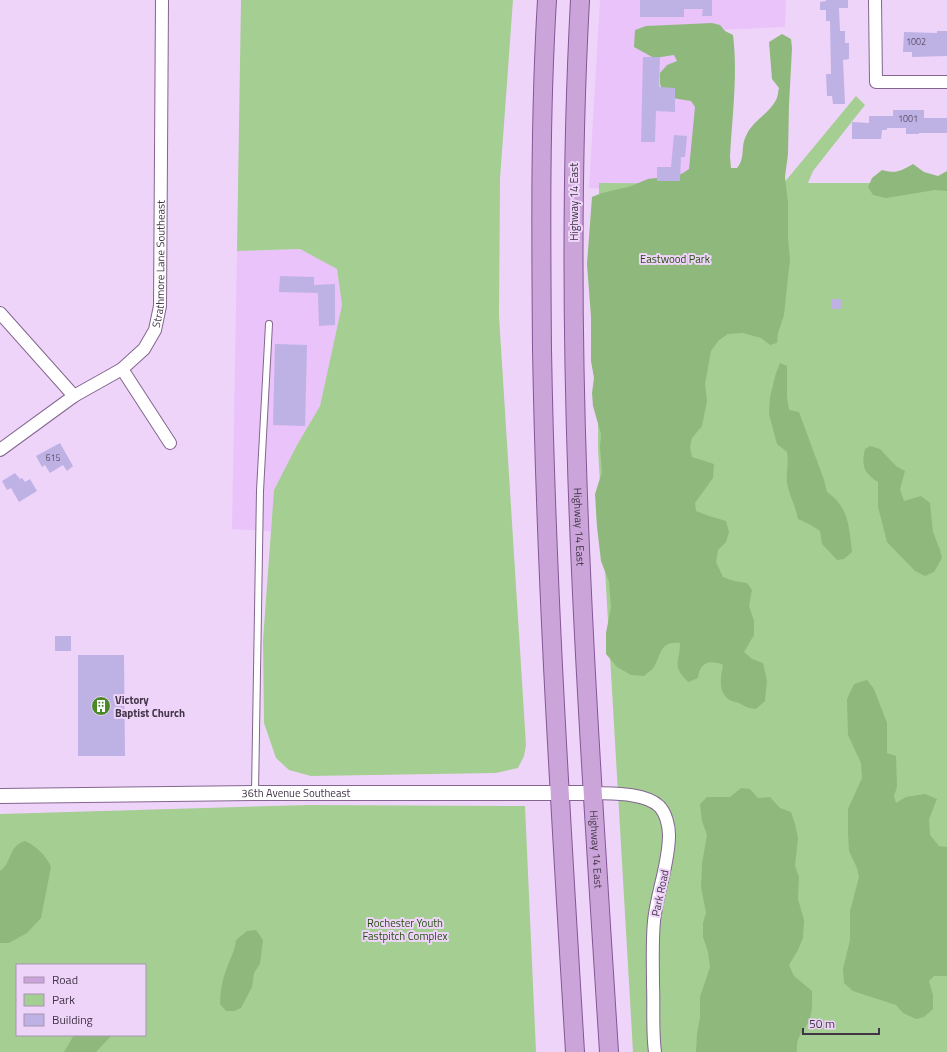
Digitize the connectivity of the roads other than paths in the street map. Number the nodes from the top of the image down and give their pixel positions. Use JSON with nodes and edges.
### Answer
{"nodes":[{"id":1,"x":162,"y":0,"type":"edge"},
{"id":2,"x":547,"y":0,"type":"edge"},
{"id":3,"x":580,"y":0,"type":"edge"},
{"id":4,"x":875,"y":0,"type":"edge"},
{"id":5,"x":947,"y":82,"type":"edge"},
{"id":6,"x":0,"y":312,"type":"edge"},
{"id":7,"x":269,"y":324,"type":"dead end"},
{"id":8,"x":122,"y":369,"type":"junction"},
{"id":9,"x":74,"y":396,"type":"junction"},
{"id":10,"x":170,"y":443,"type":"dead end"},
{"id":11,"x":0,"y":450,"type":"edge"},
{"id":12,"x":255,"y":792,"type":"junction"},
{"id":13,"x":560,"y":792,"type":"junction"},
{"id":14,"x":592,"y":793,"type":"junction"},
{"id":15,"x":0,"y":796,"type":"edge"},
{"id":16,"x":575,"y":1052,"type":"edge"},
{"id":17,"x":609,"y":1052,"type":"edge"},
{"id":18,"x":655,"y":1052,"type":"edge"}],
"edges":[{"from":1,"to":8,"type":"street","name":"Strathmore Lane Southeast"},
{"from":2,"to":13,"type":"main road"},
{"from":3,"to":14,"type":"main road","name":"Highway 14 East"},
{"from":4,"to":5,"type":"street"},
{"from":6,"to":9,"type":"street"},
{"from":7,"to":12,"type":"lane"},
{"from":8,"to":9,"type":"street","name":"Strathmore Lane Southeast"},
{"from":8,"to":10,"type":"street"},
{"from":9,"to":11,"type":"street","name":"Strathmore Lane Southeast"},
{"from":12,"to":13,"type":"street","name":"36th Avenue Southeast"},
{"from":12,"to":15,"type":"street","name":"36th Avenue Southeast"},
{"from":13,"to":14,"type":"street","name":"36th Avenue Southeast"},
{"from":13,"to":16,"type":"main road"},
{"from":14,"to":17,"type":"main road","name":"Highway 14 East"},
{"from":14,"to":18,"type":"street","name":"Park Road"}]}
